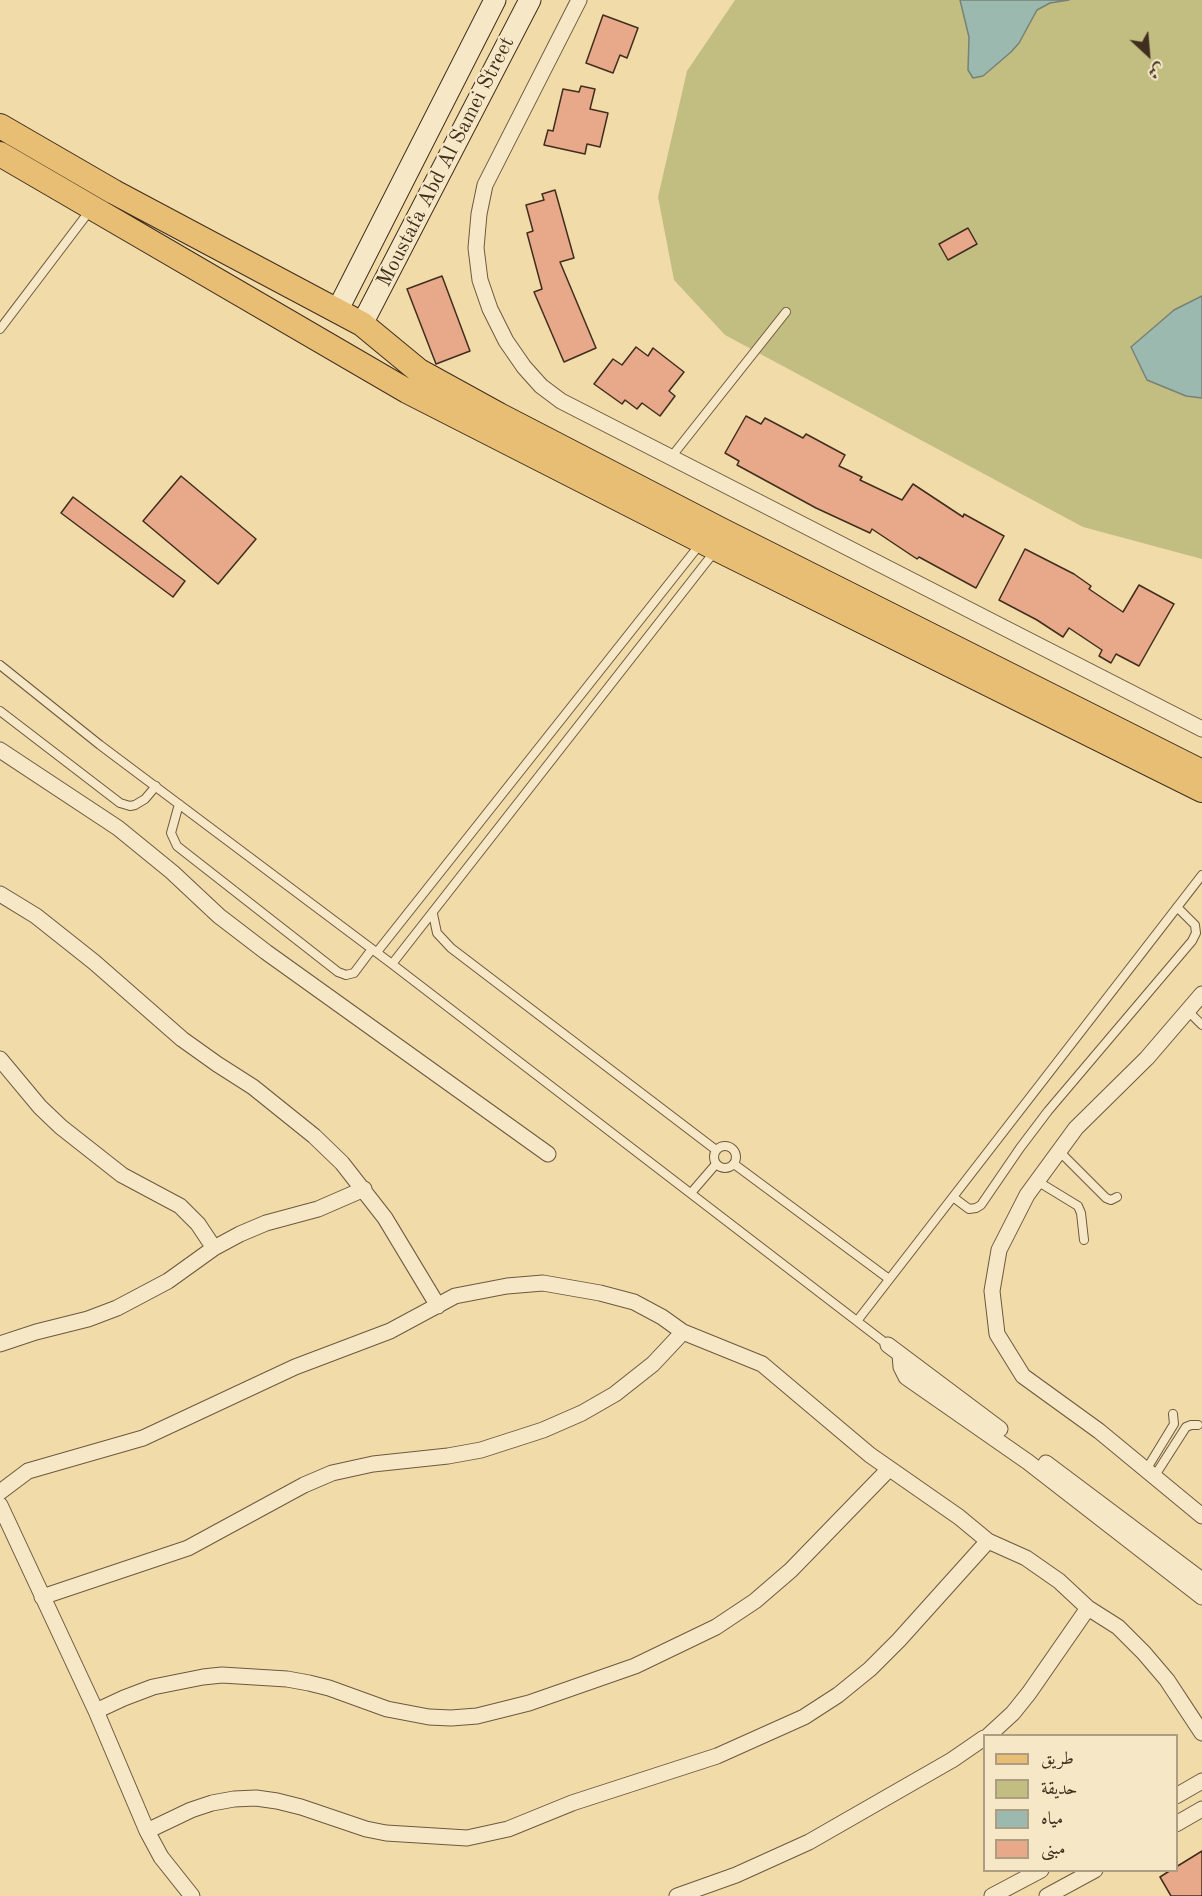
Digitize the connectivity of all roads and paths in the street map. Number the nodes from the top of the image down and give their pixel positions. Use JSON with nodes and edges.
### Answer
{"nodes":[{"id":1,"x":495,"y":0,"type":"edge"},
{"id":2,"x":530,"y":0,"type":"edge"},
{"id":3,"x":579,"y":0,"type":"edge"},
{"id":4,"x":0,"y":126,"type":"edge"},
{"id":5,"x":0,"y":154,"type":"edge"},
{"id":6,"x":92,"y":208,"type":"junction"},
{"id":7,"x":337,"y":311,"type":"junction"},
{"id":8,"x":786,"y":312,"type":"dead end"},
{"id":9,"x":362,"y":324,"type":"junction"},
{"id":10,"x":0,"y":329,"type":"edge"},
{"id":11,"x":672,"y":456,"type":"junction"},
{"id":12,"x":709,"y":546,"type":"junction"},
{"id":13,"x":0,"y":665,"type":"edge"},
{"id":14,"x":0,"y":711,"type":"edge"},
{"id":15,"x":1202,"y":729,"type":"edge"},
{"id":16,"x":0,"y":750,"type":"edge"},
{"id":17,"x":1202,"y":772,"type":"edge"},
{"id":18,"x":156,"y":786,"type":"junction"},
{"id":19,"x":1202,"y":790,"type":"edge"},
{"id":20,"x":180,"y":804,"type":"junction"},
{"id":21,"x":1202,"y":875,"type":"edge"},
{"id":22,"x":0,"y":894,"type":"edge"},
{"id":23,"x":1177,"y":907,"type":"junction"},
{"id":24,"x":433,"y":914,"type":"junction"},
{"id":25,"x":375,"y":950,"type":"junction"},
{"id":26,"x":392,"y":964,"type":"junction"},
{"id":27,"x":1196,"y":1005,"type":"edge"},
{"id":28,"x":1202,"y":1025,"type":"edge"},
{"id":29,"x":0,"y":1059,"type":"edge"},
{"id":30,"x":716,"y":1150,"type":"junction"},
{"id":31,"x":1059,"y":1151,"type":"junction"},
{"id":32,"x":548,"y":1154,"type":"dead end"},
{"id":33,"x":716,"y":1164,"type":"junction"},
{"id":34,"x":734,"y":1164,"type":"junction"},
{"id":35,"x":1037,"y":1181,"type":"junction"},
{"id":36,"x":364,"y":1189,"type":"junction"},
{"id":37,"x":691,"y":1193,"type":"junction"},
{"id":38,"x":953,"y":1197,"type":"junction"},
{"id":39,"x":1117,"y":1197,"type":"dead end"},
{"id":40,"x":1084,"y":1240,"type":"dead end"},
{"id":41,"x":214,"y":1248,"type":"junction"},
{"id":42,"x":890,"y":1279,"type":"junction"},
{"id":43,"x":438,"y":1306,"type":"junction"},
{"id":44,"x":857,"y":1321,"type":"junction"},
{"id":45,"x":682,"y":1332,"type":"junction"},
{"id":46,"x":0,"y":1344,"type":"edge"},
{"id":47,"x":894,"y":1349,"type":"junction"},
{"id":48,"x":1173,"y":1414,"type":"dead end"},
{"id":49,"x":1198,"y":1425,"type":"dead end"},
{"id":50,"x":889,"y":1469,"type":"junction"},
{"id":51,"x":1150,"y":1473,"type":"junction"},
{"id":52,"x":0,"y":1492,"type":"edge"},
{"id":53,"x":0,"y":1505,"type":"edge"},
{"id":54,"x":1202,"y":1516,"type":"edge"},
{"id":55,"x":988,"y":1541,"type":"junction"},
{"id":56,"x":1202,"y":1580,"type":"edge"},
{"id":57,"x":42,"y":1597,"type":"junction"},
{"id":58,"x":1202,"y":1597,"type":"edge"},
{"id":59,"x":1088,"y":1608,"type":"junction"},
{"id":60,"x":96,"y":1711,"type":"junction"},
{"id":61,"x":1202,"y":1733,"type":"edge"},
{"id":62,"x":990,"y":1734,"type":"edge"},
{"id":63,"x":983,"y":1739,"type":"edge"},
{"id":64,"x":1202,"y":1781,"type":"edge"},
{"id":65,"x":1178,"y":1795,"type":"edge"},
{"id":66,"x":1202,"y":1809,"type":"edge"},
{"id":67,"x":1178,"y":1823,"type":"edge"},
{"id":68,"x":147,"y":1831,"type":"junction"},
{"id":69,"x":1037,"y":1872,"type":"edge"},
{"id":70,"x":1091,"y":1872,"type":"edge"},
{"id":71,"x":192,"y":1896,"type":"edge"},
{"id":72,"x":677,"y":1896,"type":"edge"},
{"id":73,"x":992,"y":1896,"type":"edge"},
{"id":74,"x":1047,"y":1896,"type":"edge"}],
"edges":[{"from":1,"to":7,"type":"street","name":"Moustafa Abd Al Samei Street"},
{"from":2,"to":9,"type":"street","name":"Moustafa Abd Al Samei Street"},
{"from":3,"to":11,"type":"street"},
{"from":4,"to":7,"type":"main road"},
{"from":5,"to":6,"type":"main road"},
{"from":6,"to":10,"type":"lane"},
{"from":6,"to":12,"type":"main road"},
{"from":7,"to":9,"type":"main road"},
{"from":8,"to":11,"type":"lane"},
{"from":9,"to":17,"type":"main road"},
{"from":11,"to":15,"type":"street"},
{"from":12,"to":19,"type":"main road"},
{"from":12,"to":24,"type":"lane"},
{"from":12,"to":25,"type":"lane"},
{"from":13,"to":18,"type":"lane"},
{"from":14,"to":18,"type":"lane"},
{"from":16,"to":32,"type":"street"},
{"from":18,"to":20,"type":"lane"},
{"from":20,"to":25,"type":"lane"},
{"from":20,"to":25,"type":"lane"},
{"from":21,"to":23,"type":"lane"},
{"from":22,"to":36,"type":"street"},
{"from":23,"to":38,"type":"lane"},
{"from":23,"to":38,"type":"lane"},
{"from":24,"to":26,"type":"lane"},
{"from":24,"to":30,"type":"lane"},
{"from":25,"to":26,"type":"lane"},
{"from":26,"to":37,"type":"lane"},
{"from":27,"to":28,"type":"lane"},
{"from":27,"to":31,"type":"street"},
{"from":29,"to":41,"type":"street"},
{"from":30,"to":33,"type":"lane"},
{"from":30,"to":34,"type":"lane"},
{"from":31,"to":35,"type":"street"},
{"from":31,"to":39,"type":"lane"},
{"from":33,"to":34,"type":"lane"},
{"from":33,"to":37,"type":"lane"},
{"from":34,"to":42,"type":"lane"},
{"from":35,"to":40,"type":"lane"},
{"from":35,"to":51,"type":"street"},
{"from":36,"to":41,"type":"street"},
{"from":36,"to":43,"type":"street"},
{"from":37,"to":44,"type":"lane"},
{"from":38,"to":42,"type":"lane"},
{"from":41,"to":46,"type":"street"},
{"from":42,"to":44,"type":"lane"},
{"from":43,"to":45,"type":"street"},
{"from":43,"to":52,"type":"street"},
{"from":44,"to":47,"type":"lane"},
{"from":45,"to":50,"type":"street"},
{"from":45,"to":57,"type":"street"},
{"from":47,"to":56,"type":"street"},
{"from":47,"to":58,"type":"street"},
{"from":48,"to":51,"type":"lane"},
{"from":49,"to":51,"type":"lane"},
{"from":50,"to":55,"type":"street"},
{"from":50,"to":60,"type":"street"},
{"from":51,"to":54,"type":"street"},
{"from":53,"to":57,"type":"street"},
{"from":55,"to":59,"type":"street"},
{"from":55,"to":68,"type":"street"},
{"from":57,"to":60,"type":"street"},
{"from":59,"to":61,"type":"street"},
{"from":59,"to":62,"type":"street"},
{"from":60,"to":68,"type":"street"},
{"from":63,"to":72,"type":"street"},
{"from":64,"to":65,"type":"street"},
{"from":66,"to":67,"type":"street"},
{"from":68,"to":71,"type":"street"},
{"from":69,"to":73,"type":"street"},
{"from":70,"to":74,"type":"street"}]}
